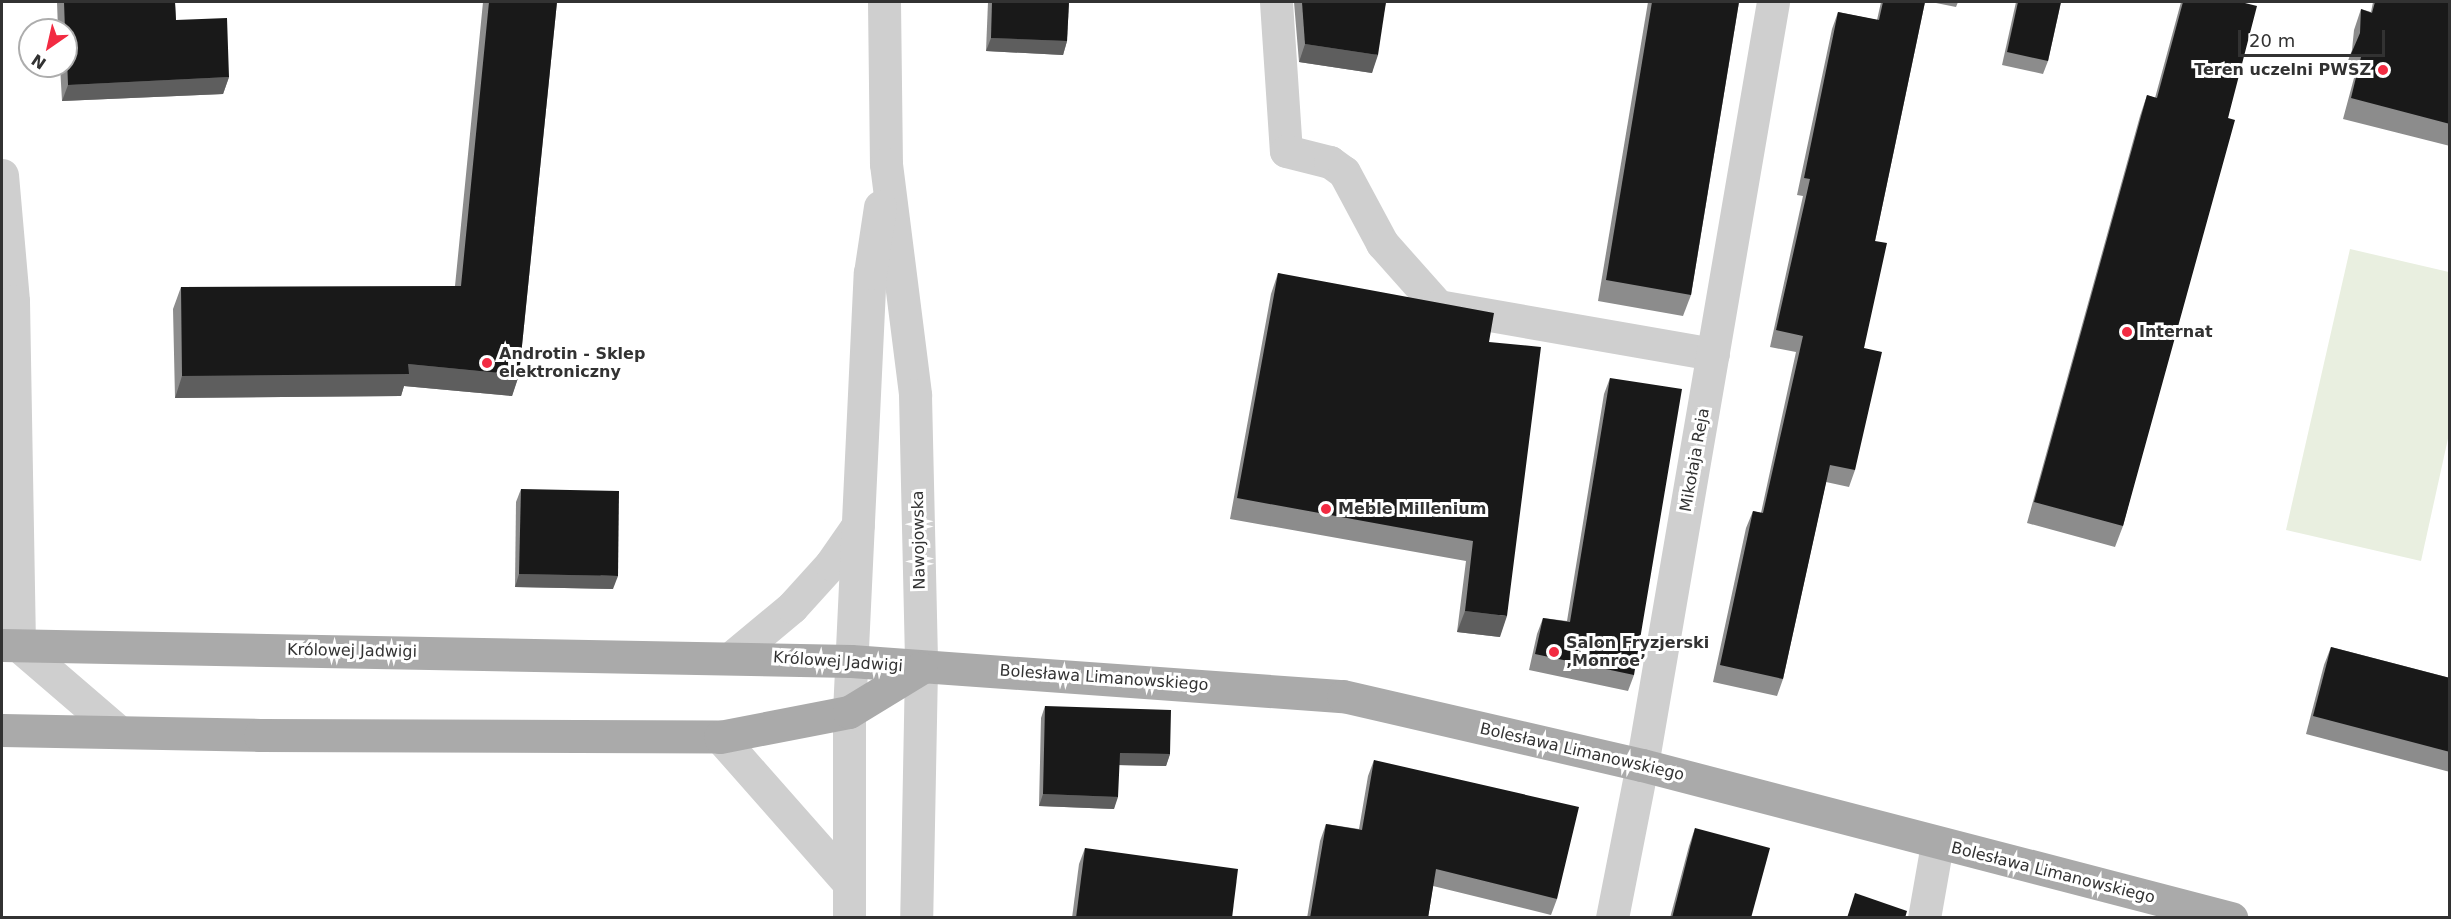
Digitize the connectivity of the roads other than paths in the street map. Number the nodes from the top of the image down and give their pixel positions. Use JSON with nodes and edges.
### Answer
{"nodes":[{"id":1,"x":884,"y":2,"type":"edge"},
{"id":2,"x":1276,"y":2,"type":"edge"},
{"id":3,"x":1773,"y":2,"type":"edge"},
{"id":4,"x":886,"y":164,"type":"junction"},
{"id":5,"x":2,"y":175,"type":"edge"},
{"id":6,"x":1713,"y":354,"type":"junction"},
{"id":7,"x":858,"y":525,"type":"junction"},
{"id":8,"x":8,"y":650,"type":"edge"},
{"id":9,"x":732,"y":657,"type":"junction"},
{"id":10,"x":851,"y":661,"type":"junction"},
{"id":11,"x":921,"y":668,"type":"junction"},
{"id":12,"x":849,"y":712,"type":"junction"},
{"id":13,"x":2,"y":730,"type":"edge"},
{"id":14,"x":119,"y":732,"type":"junction"},
{"id":15,"x":720,"y":737,"type":"junction"},
{"id":16,"x":1642,"y":765,"type":"junction"},
{"id":17,"x":1937,"y":844,"type":"junction"},
{"id":18,"x":848,"y":882,"type":"junction"},
{"id":19,"x":849,"y":918,"type":"edge"},
{"id":20,"x":916,"y":918,"type":"edge"},
{"id":21,"x":1612,"y":918,"type":"edge"},
{"id":22,"x":1924,"y":918,"type":"edge"},
{"id":23,"x":2231,"y":918,"type":"edge"}],
"edges":[{"from":1,"to":4,"type":"street","name":"Nawojowska"},
{"from":2,"to":6,"type":"street"},
{"from":3,"to":6,"type":"street","name":"Mikołaja Reja"},
{"from":4,"to":7,"type":"street","name":"Nawojowska"},
{"from":4,"to":11,"type":"street","name":"Nawojowska"},
{"from":5,"to":8,"type":"street"},
{"from":6,"to":16,"type":"street","name":"Mikołaja Reja"},
{"from":7,"to":9,"type":"street"},
{"from":7,"to":10,"type":"street","name":"Nawojowska"},
{"from":8,"to":9,"type":"main road","name":"Królowej Jadwigi"},
{"from":8,"to":14,"type":"street"},
{"from":9,"to":10,"type":"main road","name":"Królowej Jadwigi"},
{"from":10,"to":11,"type":"main road","name":"Królowej Jadwigi"},
{"from":10,"to":12,"type":"street","name":"Nawojowska"},
{"from":11,"to":12,"type":"main road","name":"Królowej Jadwigi"},
{"from":11,"to":16,"type":"main road","name":"Bolesława Limanowskiego"},
{"from":11,"to":20,"type":"street","name":"Nawojowska"},
{"from":12,"to":15,"type":"main road","name":"Królowej Jadwigi"},
{"from":12,"to":18,"type":"street","name":"Nawojowska"},
{"from":13,"to":14,"type":"main road","name":"Królowej Jadwigi"},
{"from":14,"to":15,"type":"main road","name":"Królowej Jadwigi"},
{"from":15,"to":18,"type":"street"},
{"from":16,"to":17,"type":"main road","name":"Bolesława Limanowskiego"},
{"from":16,"to":21,"type":"street","name":"Mikołaja Reja"},
{"from":17,"to":22,"type":"street"},
{"from":17,"to":23,"type":"main road","name":"Bolesława Limanowskiego"},
{"from":18,"to":19,"type":"street","name":"Nawojowska"}]}
